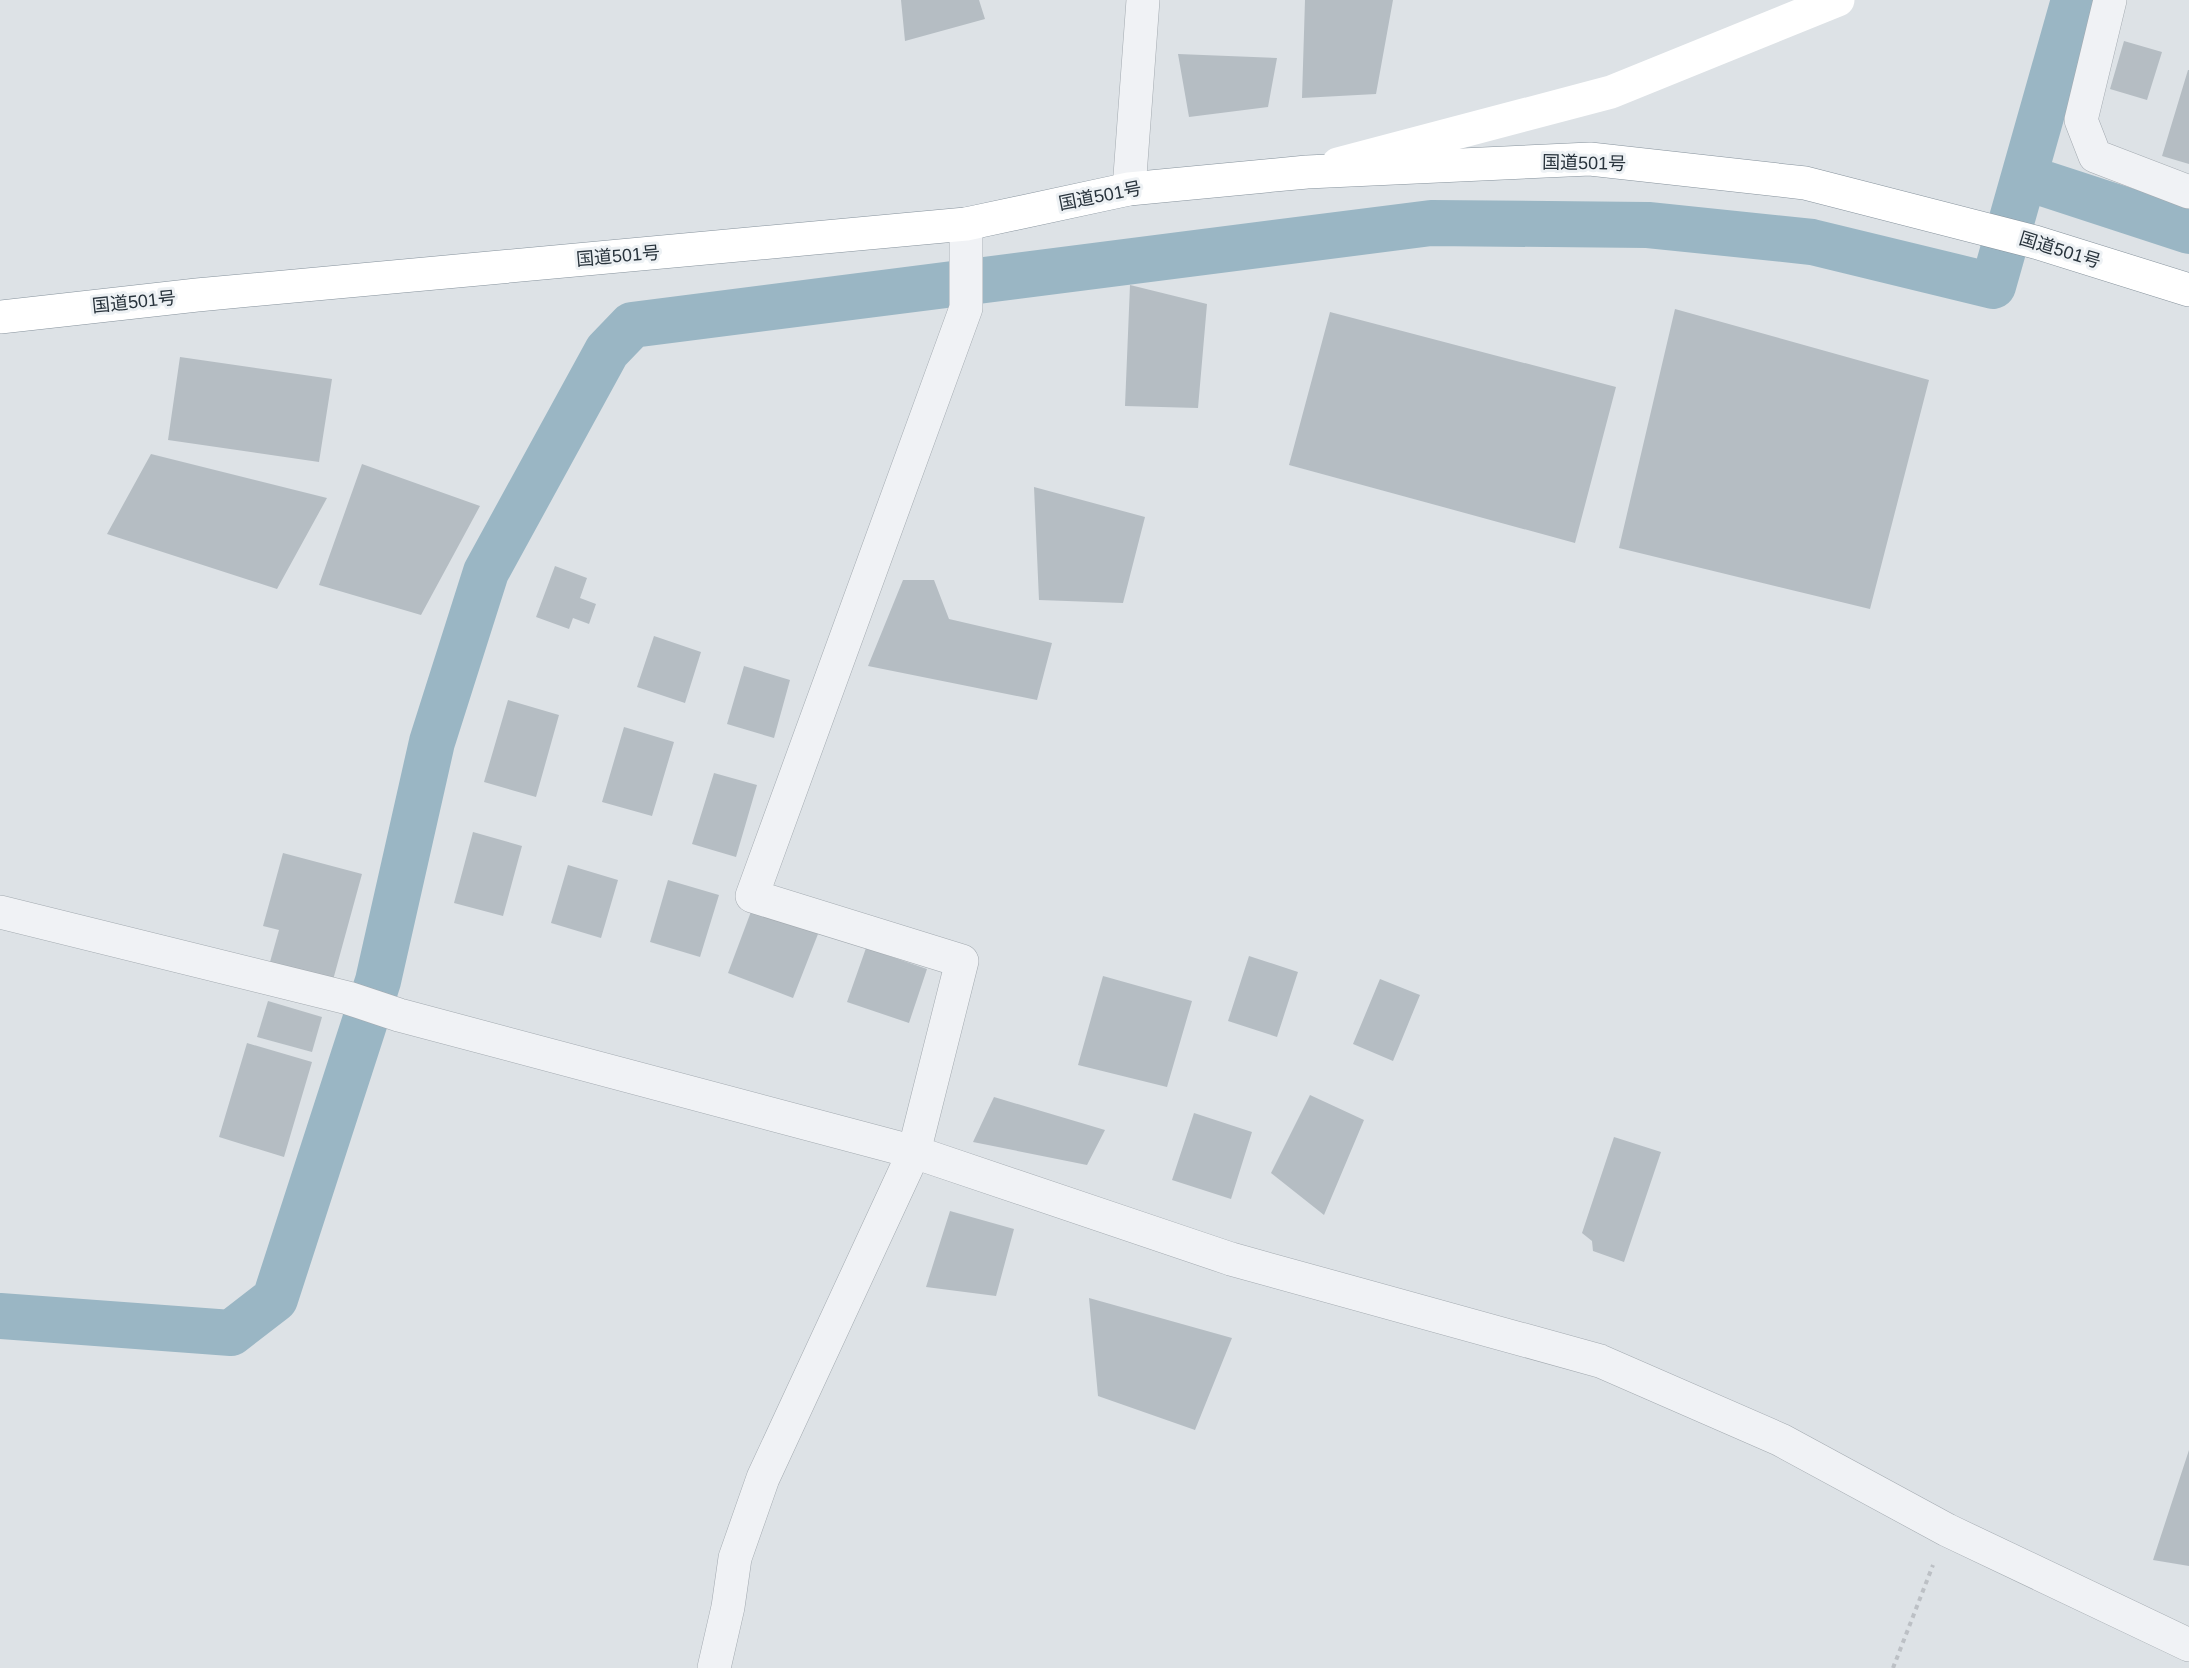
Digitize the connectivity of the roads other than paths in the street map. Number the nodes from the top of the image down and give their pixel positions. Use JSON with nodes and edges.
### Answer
{"nodes":[{"id":1,"x":1143,"y":0,"type":"edge"},
{"id":2,"x":1838,"y":0,"type":"edge"},
{"id":3,"x":2110,"y":0,"type":"edge"},
{"id":4,"x":1307,"y":172,"type":"junction"},
{"id":5,"x":1129,"y":189,"type":"junction"},
{"id":6,"x":2189,"y":192,"type":"edge"},
{"id":7,"x":966,"y":224,"type":"junction"},
{"id":8,"x":2189,"y":290,"type":"edge"},
{"id":9,"x":0,"y":316,"type":"edge"},
{"id":10,"x":0,"y":912,"type":"edge"},
{"id":11,"x":914,"y":1152,"type":"junction"},
{"id":12,"x":2189,"y":1645,"type":"edge"},
{"id":13,"x":714,"y":1668,"type":"edge"}],
"edges":[{"from":1,"to":5,"type":"street"},
{"from":2,"to":4,"type":"main road"},
{"from":3,"to":6,"type":"street"},
{"from":4,"to":5,"type":"main road","name":"国道501号"},
{"from":4,"to":8,"type":"main road","name":"国道501号"},
{"from":5,"to":7,"type":"main road","name":"国道501号"},
{"from":7,"to":9,"type":"main road","name":"国道501号"},
{"from":7,"to":11,"type":"street"},
{"from":10,"to":11,"type":"street"},
{"from":11,"to":12,"type":"street"},
{"from":11,"to":13,"type":"street"}]}
